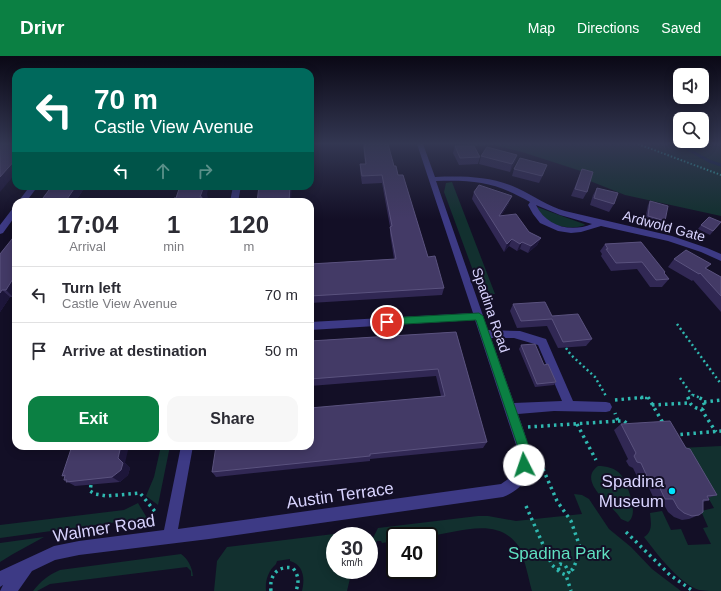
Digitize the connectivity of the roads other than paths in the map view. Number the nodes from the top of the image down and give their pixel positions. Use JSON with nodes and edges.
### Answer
{"nodes":[{"id":1,"x":429,"y":169,"type":"edge"},
{"id":2,"x":432,"y":179,"type":"junction"},
{"id":3,"x":534,"y":201,"type":"junction"},
{"id":4,"x":12,"y":215,"type":"edge"},
{"id":5,"x":600,"y":223,"type":"junction"},
{"id":6,"x":0,"y":231,"type":"edge"},
{"id":7,"x":721,"y":258,"type":"edge"},
{"id":8,"x":479,"y":316,"type":"junction"},
{"id":9,"x":314,"y":326,"type":"edge"},
{"id":10,"x":485,"y":334,"type":"junction"},
{"id":11,"x":570,"y":407,"type":"junction"},
{"id":12,"x":609,"y":407,"type":"road end"},
{"id":13,"x":510,"y":409,"type":"junction"},
{"id":14,"x":186,"y":450,"type":"edge"},
{"id":15,"x":514,"y":484,"type":"joint"},
{"id":16,"x":170,"y":536,"type":"junction"},
{"id":17,"x":27,"y":566,"type":"junction"},
{"id":18,"x":0,"y":579,"type":"edge"},
{"id":19,"x":8,"y":591,"type":"edge"}],
"edges":[{"from":1,"to":2,"type":"street","name":"Spadina Road"},
{"from":2,"to":3,"type":"street","name":"Ardwold Gate"},
{"from":2,"to":8,"type":"street","name":"Spadina Road"},
{"from":3,"to":5,"type":"street","name":"Ardwold Gate"},
{"from":3,"to":5,"type":"street"},
{"from":4,"to":6,"type":"street"},
{"from":5,"to":7,"type":"street","name":"Ardwold Gate"},
{"from":8,"to":9,"type":"street"},
{"from":8,"to":10,"type":"street","name":"Spadina Road"},
{"from":10,"to":11,"type":"street"},
{"from":10,"to":13,"type":"street","name":"Spadina Road"},
{"from":11,"to":12,"type":"street"},
{"from":11,"to":13,"type":"street"},
{"from":13,"to":15,"type":"street","name":"Spadina Road"},
{"from":14,"to":16,"type":"street","name":"Walmer Road"},
{"from":15,"to":16,"type":"street","name":"Austin Terrace"},
{"from":16,"to":17,"type":"street","name":"Walmer Road"},
{"from":17,"to":18,"type":"street","name":"Walmer Road"},
{"from":17,"to":19,"type":"street","name":"Walmer Road"}]}
